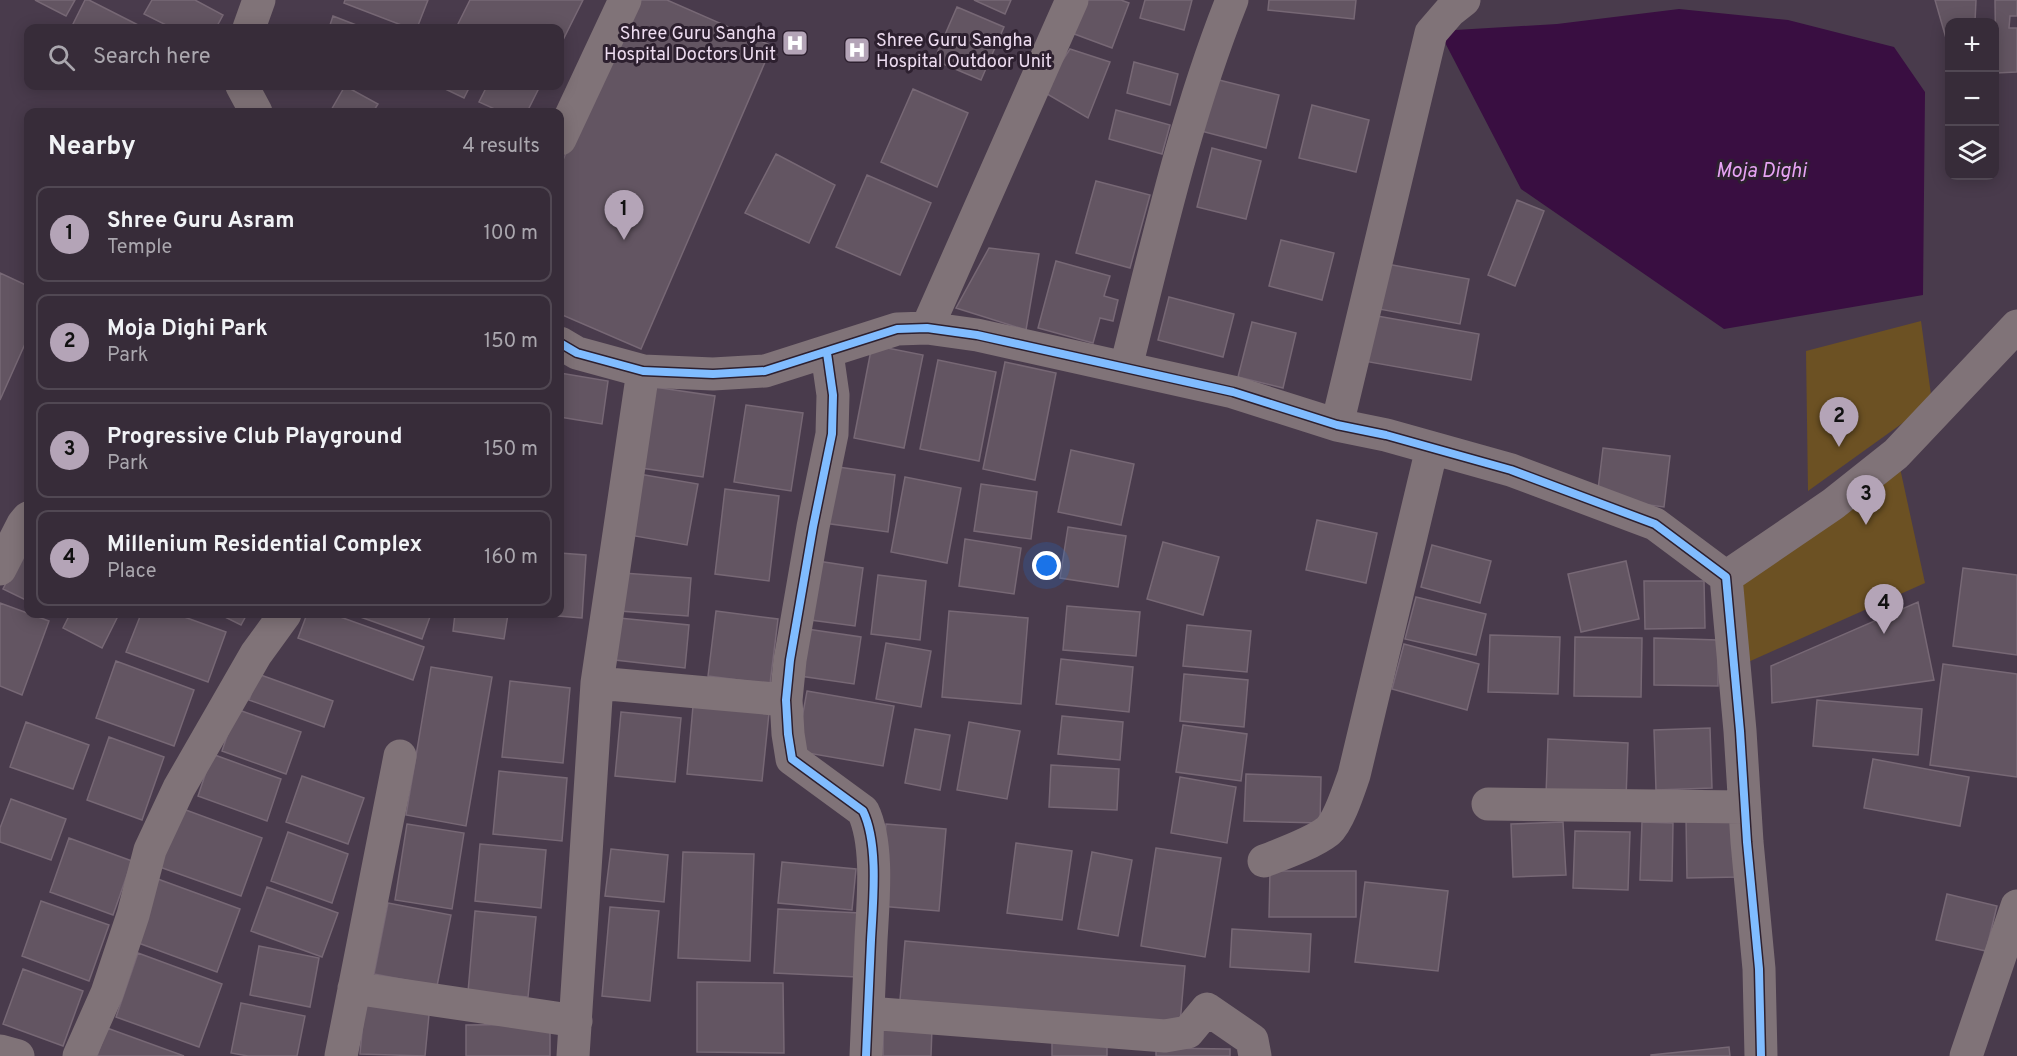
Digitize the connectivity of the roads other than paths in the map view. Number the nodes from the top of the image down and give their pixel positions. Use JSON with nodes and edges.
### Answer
{"nodes":[{"id":1,"x":259,"y":0,"type":"edge"},
{"id":2,"x":625,"y":0,"type":"edge"},
{"id":3,"x":1072,"y":0,"type":"edge"},
{"id":4,"x":1232,"y":0,"type":"edge"},
{"id":5,"x":1464,"y":0,"type":"edge"},
{"id":6,"x":250,"y":24,"type":"edge"},
{"id":7,"x":244,"y":90,"type":"edge"},
{"id":8,"x":254,"y":108,"type":"edge"},
{"id":9,"x":564,"y":130,"type":"edge"},
{"id":10,"x":2017,"y":326,"type":"edge"},
{"id":11,"x":927,"y":328,"type":"junction"},
{"id":12,"x":564,"y":345,"type":"edge"},
{"id":13,"x":827,"y":353,"type":"junction"},
{"id":14,"x":1126,"y":367,"type":"junction"},
{"id":15,"x":643,"y":371,"type":"junction"},
{"id":16,"x":1337,"y":425,"type":"junction"},
{"id":17,"x":1432,"y":448,"type":"junction"},
{"id":18,"x":24,"y":523,"type":"edge"},
{"id":19,"x":0,"y":569,"type":"edge"},
{"id":20,"x":1726,"y":577,"type":"junction"},
{"id":21,"x":282,"y":618,"type":"edge"},
{"id":22,"x":597,"y":683,"type":"junction"},
{"id":23,"x":786,"y":700,"type":"junction"},
{"id":24,"x":400,"y":756,"type":"dead end"},
{"id":25,"x":1488,"y":804,"type":"dead end"},
{"id":26,"x":1744,"y":807,"type":"junction"},
{"id":27,"x":1264,"y":861,"type":"dead end"},
{"id":28,"x":2017,"y":906,"type":"edge"},
{"id":29,"x":354,"y":988,"type":"junction"},
{"id":30,"x":868,"y":1013,"type":"junction"},
{"id":31,"x":576,"y":1021,"type":"junction"},
{"id":32,"x":0,"y":1051,"type":"edge"},
{"id":33,"x":18,"y":1056,"type":"edge"},
{"id":34,"x":79,"y":1056,"type":"edge"},
{"id":35,"x":341,"y":1056,"type":"edge"},
{"id":36,"x":573,"y":1056,"type":"edge"},
{"id":37,"x":866,"y":1056,"type":"edge"},
{"id":38,"x":1255,"y":1056,"type":"edge"},
{"id":39,"x":1761,"y":1056,"type":"edge"},
{"id":40,"x":1966,"y":1056,"type":"edge"}],
"edges":[{"from":1,"to":6,"type":"street"},
{"from":2,"to":9,"type":"street"},
{"from":3,"to":11,"type":"street"},
{"from":4,"to":14,"type":"street"},
{"from":5,"to":16,"type":"street"},
{"from":7,"to":8,"type":"street"},
{"from":10,"to":20,"type":"street"},
{"from":11,"to":13,"type":"street"},
{"from":11,"to":14,"type":"street"},
{"from":12,"to":15,"type":"street"},
{"from":13,"to":15,"type":"street"},
{"from":13,"to":23,"type":"street"},
{"from":14,"to":16,"type":"street"},
{"from":15,"to":22,"type":"street"},
{"from":16,"to":17,"type":"street"},
{"from":17,"to":20,"type":"street"},
{"from":17,"to":27,"type":"street"},
{"from":18,"to":19,"type":"street"},
{"from":20,"to":26,"type":"street"},
{"from":21,"to":34,"type":"street"},
{"from":22,"to":23,"type":"street"},
{"from":22,"to":31,"type":"street"},
{"from":23,"to":30,"type":"street"},
{"from":24,"to":29,"type":"street"},
{"from":25,"to":26,"type":"street"},
{"from":26,"to":39,"type":"street"},
{"from":28,"to":40,"type":"street"},
{"from":29,"to":31,"type":"street"},
{"from":29,"to":35,"type":"street"},
{"from":30,"to":37,"type":"street"},
{"from":30,"to":38,"type":"street"},
{"from":31,"to":36,"type":"street"},
{"from":32,"to":33,"type":"street"}]}
